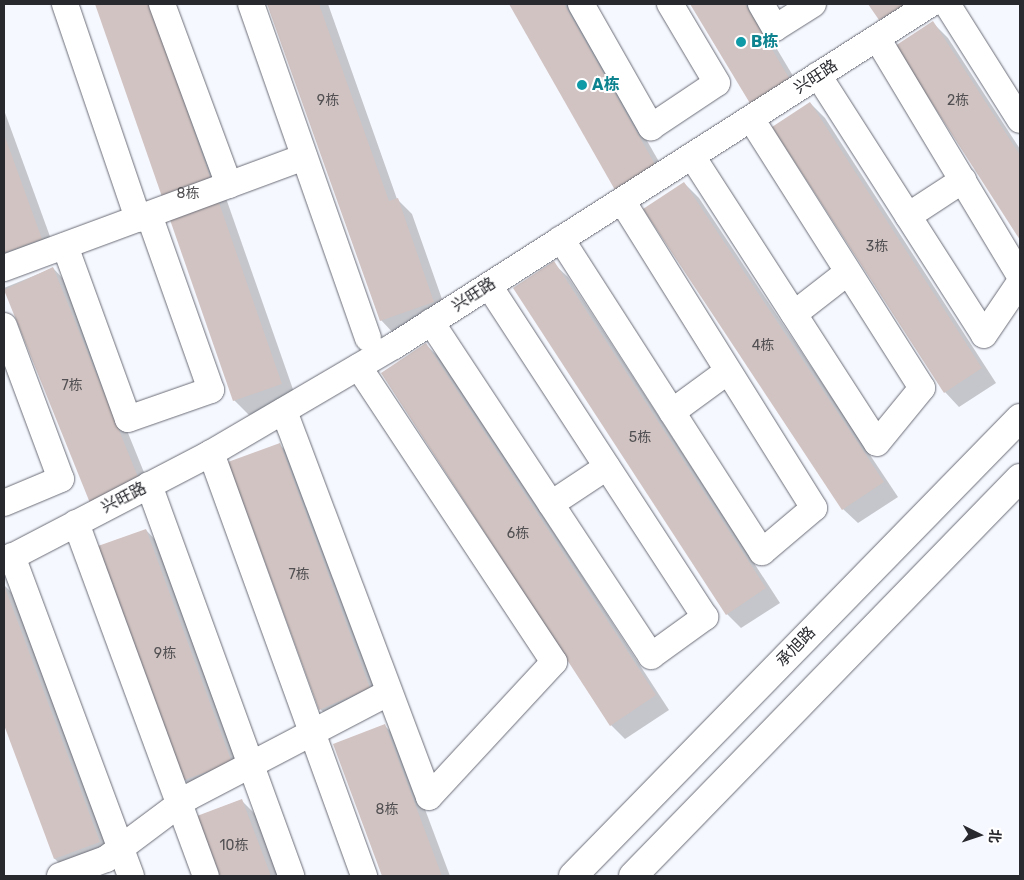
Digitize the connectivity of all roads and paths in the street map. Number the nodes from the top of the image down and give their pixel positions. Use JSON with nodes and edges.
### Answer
{"nodes":[{"id":1,"x":65,"y":4,"type":"edge"},
{"id":2,"x":162,"y":4,"type":"edge"},
{"id":3,"x":251,"y":4,"type":"edge"},
{"id":4,"x":581,"y":4,"type":"edge"},
{"id":5,"x":670,"y":4,"type":"edge"},
{"id":6,"x":761,"y":4,"type":"edge"},
{"id":7,"x":813,"y":4,"type":"edge"},
{"id":8,"x":930,"y":4,"type":"edge"},
{"id":9,"x":947,"y":4,"type":"edge"},
{"id":10,"x":877,"y":38,"type":"junction"},
{"id":11,"x":818,"y":75,"type":"junction"},
{"id":12,"x":751,"y":118,"type":"junction"},
{"id":13,"x":1020,"y":120,"type":"edge"},
{"id":14,"x":692,"y":156,"type":"junction"},
{"id":15,"x":304,"y":158,"type":"junction"},
{"id":16,"x":963,"y":180,"type":"junction"},
{"id":17,"x":229,"y":185,"type":"junction"},
{"id":18,"x":622,"y":201,"type":"junction"},
{"id":19,"x":908,"y":216,"type":"junction"},
{"id":20,"x":143,"y":217,"type":"junction"},
{"id":21,"x":561,"y":239,"type":"junction"},
{"id":22,"x":65,"y":246,"type":"junction"},
{"id":23,"x":4,"y":268,"type":"edge"},
{"id":24,"x":848,"y":272,"type":"junction"},
{"id":25,"x":1020,"y":276,"type":"edge"},
{"id":26,"x":1020,"y":282,"type":"edge"},
{"id":27,"x":489,"y":286,"type":"junction"},
{"id":28,"x":794,"y":314,"type":"junction"},
{"id":29,"x":432,"y":322,"type":"junction"},
{"id":30,"x":4,"y":326,"type":"edge"},
{"id":31,"x":368,"y":338,"type":"dead end"},
{"id":32,"x":359,"y":367,"type":"junction"},
{"id":33,"x":728,"y":371,"type":"junction"},
{"id":34,"x":284,"y":411,"type":"junction"},
{"id":35,"x":672,"y":412,"type":"junction"},
{"id":36,"x":1020,"y":418,"type":"edge"},
{"id":37,"x":211,"y":453,"type":"junction"},
{"id":38,"x":607,"y":467,"type":"junction"},
{"id":39,"x":1020,"y":478,"type":"edge"},
{"id":40,"x":149,"y":485,"type":"junction"},
{"id":41,"x":4,"y":503,"type":"edge"},
{"id":42,"x":551,"y":504,"type":"junction"},
{"id":43,"x":76,"y":523,"type":"junction"},
{"id":44,"x":8,"y":559,"type":"edge"},
{"id":45,"x":388,"y":694,"type":"junction"},
{"id":46,"x":311,"y":731,"type":"junction"},
{"id":47,"x":251,"y":764,"type":"junction"},
{"id":48,"x":180,"y":804,"type":"junction"},
{"id":49,"x":121,"y":848,"type":"junction"},
{"id":50,"x":60,"y":876,"type":"edge"},
{"id":51,"x":131,"y":876,"type":"edge"},
{"id":52,"x":206,"y":876,"type":"edge"},
{"id":53,"x":292,"y":876,"type":"edge"},
{"id":54,"x":364,"y":876,"type":"edge"},
{"id":55,"x":573,"y":876,"type":"edge"},
{"id":56,"x":633,"y":876,"type":"edge"}],
"edges":[{"from":1,"to":20,"type":"street"},
{"from":2,"to":17,"type":"street"},
{"from":3,"to":15,"type":"street"},
{"from":4,"to":5,"type":"street"},
{"from":6,"to":7,"type":"street"},
{"from":8,"to":10,"type":"street","name":"兴旺路"},
{"from":9,"to":13,"type":"street"},
{"from":10,"to":11,"type":"street","name":"兴旺路"},
{"from":10,"to":16,"type":"street"},
{"from":11,"to":12,"type":"street","name":"兴旺路"},
{"from":11,"to":19,"type":"street"},
{"from":12,"to":14,"type":"street","name":"兴旺路"},
{"from":12,"to":24,"type":"street"},
{"from":14,"to":18,"type":"street","name":"兴旺路"},
{"from":14,"to":28,"type":"street"},
{"from":15,"to":17,"type":"street"},
{"from":15,"to":31,"type":"street"},
{"from":16,"to":19,"type":"street"},
{"from":16,"to":25,"type":"street"},
{"from":17,"to":20,"type":"street"},
{"from":18,"to":21,"type":"street","name":"兴旺路"},
{"from":18,"to":33,"type":"street"},
{"from":19,"to":26,"type":"street"},
{"from":20,"to":22,"type":"street"},
{"from":20,"to":22,"type":"street"},
{"from":21,"to":27,"type":"street","name":"兴旺路"},
{"from":21,"to":35,"type":"street"},
{"from":22,"to":23,"type":"street"},
{"from":24,"to":28,"type":"street"},
{"from":24,"to":28,"type":"street"},
{"from":27,"to":29,"type":"street","name":"兴旺路"},
{"from":27,"to":38,"type":"street"},
{"from":29,"to":32,"type":"street","name":"兴旺路"},
{"from":29,"to":42,"type":"street"},
{"from":30,"to":41,"type":"street"},
{"from":32,"to":34,"type":"street","name":"兴旺路"},
{"from":32,"to":45,"type":"street"},
{"from":33,"to":35,"type":"street"},
{"from":33,"to":35,"type":"street"},
{"from":34,"to":37,"type":"street","name":"兴旺路"},
{"from":34,"to":45,"type":"street"},
{"from":36,"to":55,"type":"main road","name":"承旭路"},
{"from":37,"to":40,"type":"street","name":"兴旺路"},
{"from":37,"to":46,"type":"street"},
{"from":38,"to":42,"type":"street"},
{"from":38,"to":42,"type":"street"},
{"from":39,"to":56,"type":"main road"},
{"from":40,"to":43,"type":"street","name":"兴旺路"},
{"from":40,"to":47,"type":"street"},
{"from":43,"to":44,"type":"street","name":"兴旺路"},
{"from":43,"to":48,"type":"street"},
{"from":44,"to":49,"type":"street"},
{"from":45,"to":46,"type":"street"},
{"from":46,"to":47,"type":"street"},
{"from":46,"to":54,"type":"street"},
{"from":47,"to":48,"type":"street"},
{"from":47,"to":53,"type":"street"},
{"from":48,"to":49,"type":"street"},
{"from":48,"to":52,"type":"street"},
{"from":49,"to":50,"type":"street"},
{"from":49,"to":51,"type":"street"}]}
